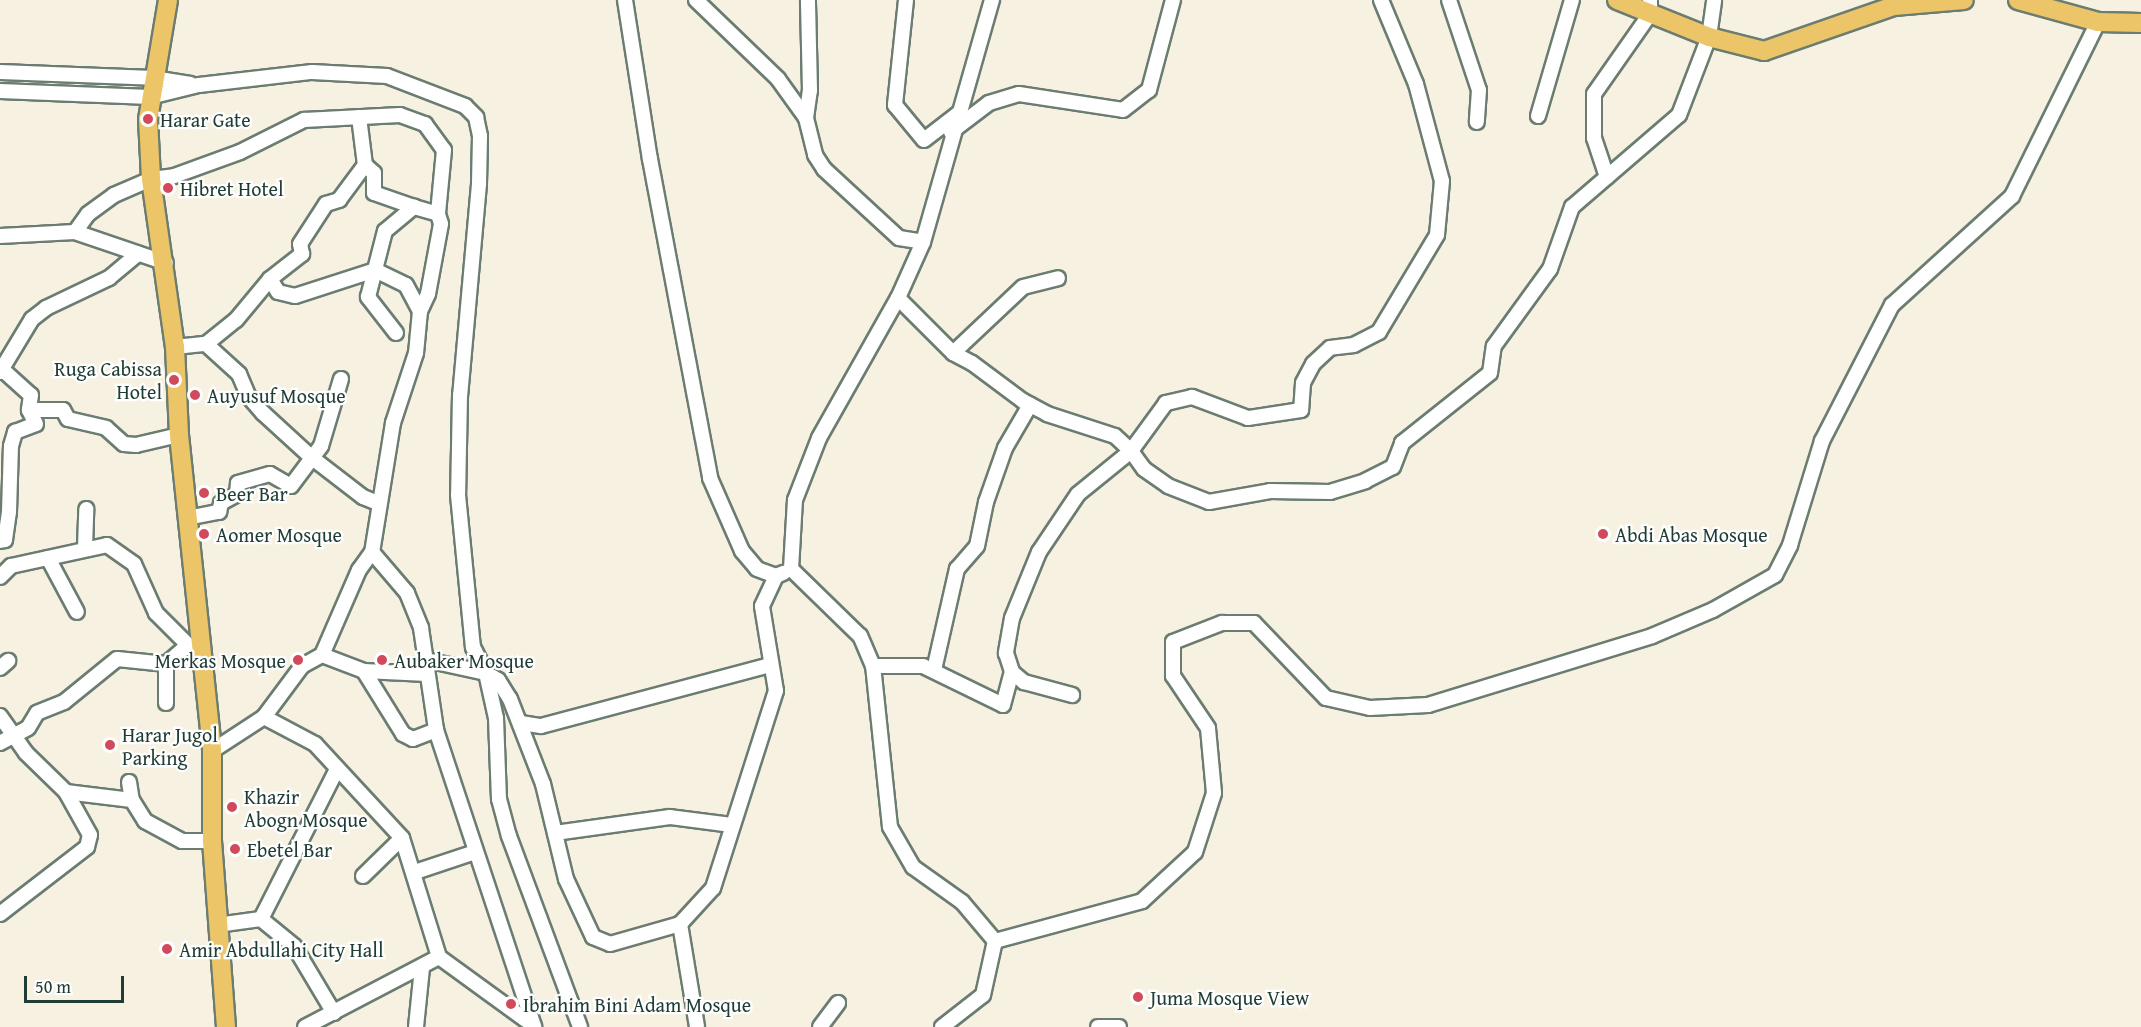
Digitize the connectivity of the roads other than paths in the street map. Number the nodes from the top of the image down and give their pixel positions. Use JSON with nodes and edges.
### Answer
{"nodes":[{"id":1,"x":168,"y":0,"type":"edge"},
{"id":2,"x":626,"y":0,"type":"edge"},
{"id":3,"x":696,"y":0,"type":"edge"},
{"id":4,"x":808,"y":0,"type":"edge"},
{"id":5,"x":906,"y":0,"type":"edge"},
{"id":6,"x":992,"y":0,"type":"edge"},
{"id":7,"x":1173,"y":0,"type":"edge"},
{"id":8,"x":1381,"y":0,"type":"edge"},
{"id":9,"x":1449,"y":0,"type":"edge"},
{"id":10,"x":1572,"y":0,"type":"edge"},
{"id":11,"x":1617,"y":0,"type":"edge"},
{"id":12,"x":1714,"y":0,"type":"edge"},
{"id":13,"x":1964,"y":0,"type":"edge"},
{"id":14,"x":2018,"y":0,"type":"edge"},
{"id":15,"x":1892,"y":3,"type":"edge"},
{"id":16,"x":1650,"y":7,"type":"edge"},
{"id":17,"x":2098,"y":22,"type":"junction"},
{"id":18,"x":2141,"y":23,"type":"edge"},
{"id":19,"x":1709,"y":37,"type":"junction"},
{"id":20,"x":0,"y":72,"type":"edge"},
{"id":21,"x":54,"y":74,"type":"junction"},
{"id":22,"x":153,"y":78,"type":"junction"},
{"id":23,"x":198,"y":85,"type":"junction"},
{"id":24,"x":0,"y":91,"type":"edge"},
{"id":25,"x":51,"y":93,"type":"junction"},
{"id":26,"x":150,"y":98,"type":"junction"},
{"id":27,"x":959,"y":112,"type":"junction"},
{"id":28,"x":1538,"y":116,"type":"dead end"},
{"id":29,"x":359,"y":117,"type":"junction"},
{"id":30,"x":806,"y":118,"type":"junction"},
{"id":31,"x":1477,"y":122,"type":"dead end"},
{"id":32,"x":951,"y":132,"type":"junction"},
{"id":33,"x":365,"y":165,"type":"junction"},
{"id":34,"x":1607,"y":177,"type":"junction"},
{"id":35,"x":151,"y":179,"type":"junction"},
{"id":36,"x":414,"y":207,"type":"junction"},
{"id":37,"x":438,"y":214,"type":"junction"},
{"id":38,"x":75,"y":232,"type":"junction"},
{"id":39,"x":0,"y":236,"type":"edge"},
{"id":40,"x":923,"y":242,"type":"junction"},
{"id":41,"x":138,"y":254,"type":"junction"},
{"id":42,"x":165,"y":263,"type":"junction"},
{"id":43,"x":375,"y":270,"type":"junction"},
{"id":44,"x":1058,"y":278,"type":"dead end"},
{"id":45,"x":270,"y":279,"type":"junction"},
{"id":46,"x":898,"y":298,"type":"junction"},
{"id":47,"x":420,"y":311,"type":"junction"},
{"id":48,"x":396,"y":333,"type":"dead end"},
{"id":49,"x":206,"y":344,"type":"junction"},
{"id":50,"x":175,"y":347,"type":"junction"},
{"id":51,"x":953,"y":353,"type":"junction"},
{"id":52,"x":2,"y":371,"type":"edge"},
{"id":53,"x":341,"y":379,"type":"dead end"},
{"id":54,"x":1030,"y":405,"type":"junction"},
{"id":55,"x":29,"y":410,"type":"junction"},
{"id":56,"x":179,"y":435,"type":"junction"},
{"id":57,"x":1131,"y":451,"type":"junction"},
{"id":58,"x":310,"y":457,"type":"junction"},
{"id":59,"x":378,"y":503,"type":"junction"},
{"id":60,"x":86,"y":509,"type":"dead end"},
{"id":61,"x":187,"y":518,"type":"junction"},
{"id":62,"x":2,"y":540,"type":"edge"},
{"id":63,"x":85,"y":547,"type":"junction"},
{"id":64,"x":372,"y":552,"type":"junction"},
{"id":65,"x":48,"y":558,"type":"junction"},
{"id":66,"x":11,"y":566,"type":"junction"},
{"id":67,"x":791,"y":569,"type":"junction"},
{"id":68,"x":776,"y":576,"type":"junction"},
{"id":69,"x":0,"y":577,"type":"edge"},
{"id":70,"x":78,"y":612,"type":"dead end"},
{"id":71,"x":322,"y":655,"type":"junction"},
{"id":72,"x":166,"y":664,"type":"junction"},
{"id":73,"x":771,"y":665,"type":"junction"},
{"id":74,"x":873,"y":666,"type":"junction"},
{"id":75,"x":427,"y":667,"type":"junction"},
{"id":76,"x":934,"y":670,"type":"junction"},
{"id":77,"x":364,"y":671,"type":"junction"},
{"id":78,"x":1012,"y":672,"type":"junction"},
{"id":79,"x":486,"y":673,"type":"junction"},
{"id":80,"x":1072,"y":695,"type":"dead end"},
{"id":81,"x":166,"y":703,"type":"dead end"},
{"id":82,"x":0,"y":716,"type":"edge"},
{"id":83,"x":264,"y":717,"type":"junction"},
{"id":84,"x":521,"y":723,"type":"junction"},
{"id":85,"x":436,"y":730,"type":"junction"},
{"id":86,"x":15,"y":736,"type":"junction"},
{"id":87,"x":0,"y":743,"type":"edge"},
{"id":88,"x":212,"y":751,"type":"junction"},
{"id":89,"x":338,"y":769,"type":"junction"},
{"id":90,"x":129,"y":782,"type":"dead end"},
{"id":91,"x":66,"y":792,"type":"junction"},
{"id":92,"x":132,"y":800,"type":"junction"},
{"id":93,"x":732,"y":825,"type":"junction"},
{"id":94,"x":555,"y":833,"type":"junction"},
{"id":95,"x":402,"y":838,"type":"junction"},
{"id":96,"x":212,"y":842,"type":"junction"},
{"id":97,"x":475,"y":852,"type":"junction"},
{"id":98,"x":415,"y":872,"type":"junction"},
{"id":99,"x":363,"y":876,"type":"dead end"},
{"id":100,"x":0,"y":914,"type":"edge"},
{"id":101,"x":261,"y":919,"type":"junction"},
{"id":102,"x":680,"y":924,"type":"junction"},
{"id":103,"x":217,"y":925,"type":"junction"},
{"id":104,"x":995,"y":941,"type":"junction"},
{"id":105,"x":439,"y":957,"type":"junction"},
{"id":106,"x":422,"y":968,"type":"junction"},
{"id":107,"x":838,"y":1003,"type":"dead end"},
{"id":108,"x":334,"y":1013,"type":"junction"},
{"id":109,"x":226,"y":1027,"type":"edge"},
{"id":110,"x":305,"y":1027,"type":"edge"},
{"id":111,"x":416,"y":1027,"type":"edge"},
{"id":112,"x":534,"y":1027,"type":"edge"},
{"id":113,"x":580,"y":1027,"type":"edge"},
{"id":114,"x":697,"y":1027,"type":"edge"},
{"id":115,"x":820,"y":1027,"type":"edge"},
{"id":116,"x":942,"y":1027,"type":"edge"},
{"id":117,"x":1098,"y":1027,"type":"edge"},
{"id":118,"x":1119,"y":1027,"type":"edge"}],
"edges":[{"from":1,"to":22,"type":"main road"},
{"from":2,"to":68,"type":"street"},
{"from":3,"to":30,"type":"street"},
{"from":4,"to":30,"type":"street"},
{"from":5,"to":27,"type":"street"},
{"from":6,"to":27,"type":"street"},
{"from":7,"to":32,"type":"street"},
{"from":8,"to":57,"type":"street"},
{"from":9,"to":31,"type":"street"},
{"from":10,"to":28,"type":"street"},
{"from":11,"to":16,"type":"main road"},
{"from":12,"to":19,"type":"street"},
{"from":13,"to":15,"type":"main road"},
{"from":14,"to":17,"type":"main road"},
{"from":15,"to":19,"type":"main road"},
{"from":16,"to":19,"type":"main road"},
{"from":16,"to":34,"type":"street"},
{"from":17,"to":18,"type":"main road"},
{"from":17,"to":104,"type":"street"},
{"from":19,"to":34,"type":"street"},
{"from":20,"to":21,"type":"street"},
{"from":21,"to":22,"type":"street"},
{"from":21,"to":25,"type":"street"},
{"from":22,"to":23,"type":"street"},
{"from":22,"to":26,"type":"main road"},
{"from":23,"to":26,"type":"street"},
{"from":23,"to":79,"type":"street"},
{"from":24,"to":25,"type":"street"},
{"from":25,"to":26,"type":"street"},
{"from":26,"to":35,"type":"main road"},
{"from":27,"to":32,"type":"street"},
{"from":29,"to":33,"type":"street"},
{"from":29,"to":35,"type":"street"},
{"from":29,"to":37,"type":"street"},
{"from":30,"to":40,"type":"street"},
{"from":32,"to":40,"type":"street"},
{"from":33,"to":36,"type":"street"},
{"from":33,"to":45,"type":"street"},
{"from":34,"to":57,"type":"street"},
{"from":35,"to":38,"type":"street"},
{"from":35,"to":42,"type":"main road"},
{"from":36,"to":37,"type":"street"},
{"from":36,"to":43,"type":"street"},
{"from":37,"to":47,"type":"street"},
{"from":38,"to":39,"type":"street"},
{"from":38,"to":41,"type":"street"},
{"from":40,"to":46,"type":"street"},
{"from":41,"to":42,"type":"street"},
{"from":41,"to":52,"type":"street"},
{"from":42,"to":50,"type":"main road"},
{"from":43,"to":45,"type":"street"},
{"from":43,"to":47,"type":"street"},
{"from":43,"to":48,"type":"street"},
{"from":44,"to":51,"type":"street"},
{"from":45,"to":49,"type":"street"},
{"from":46,"to":51,"type":"street"},
{"from":46,"to":67,"type":"street"},
{"from":47,"to":59,"type":"street"},
{"from":49,"to":50,"type":"street"},
{"from":49,"to":58,"type":"street"},
{"from":50,"to":56,"type":"main road"},
{"from":51,"to":54,"type":"street"},
{"from":52,"to":55,"type":"street"},
{"from":53,"to":58,"type":"street"},
{"from":54,"to":57,"type":"street"},
{"from":54,"to":76,"type":"street"},
{"from":55,"to":56,"type":"street"},
{"from":55,"to":62,"type":"street"},
{"from":56,"to":61,"type":"main road"},
{"from":57,"to":78,"type":"street"},
{"from":58,"to":59,"type":"street"},
{"from":58,"to":61,"type":"street"},
{"from":59,"to":64,"type":"street"},
{"from":60,"to":63,"type":"street"},
{"from":61,"to":88,"type":"main road"},
{"from":62,"to":66,"type":"street"},
{"from":63,"to":65,"type":"street"},
{"from":63,"to":72,"type":"street"},
{"from":64,"to":71,"type":"street"},
{"from":64,"to":75,"type":"street"},
{"from":65,"to":66,"type":"street"},
{"from":65,"to":70,"type":"street"},
{"from":66,"to":69,"type":"street"},
{"from":67,"to":68,"type":"street"},
{"from":67,"to":74,"type":"street"},
{"from":68,"to":73,"type":"street"},
{"from":71,"to":77,"type":"street"},
{"from":71,"to":83,"type":"street"},
{"from":72,"to":81,"type":"street"},
{"from":72,"to":86,"type":"street"},
{"from":73,"to":84,"type":"street"},
{"from":73,"to":93,"type":"street"},
{"from":74,"to":76,"type":"street"},
{"from":74,"to":104,"type":"street"},
{"from":75,"to":77,"type":"street"},
{"from":75,"to":79,"type":"street"},
{"from":75,"to":85,"type":"street"},
{"from":76,"to":78,"type":"street"},
{"from":77,"to":85,"type":"street"},
{"from":78,"to":80,"type":"street"},
{"from":79,"to":84,"type":"street"},
{"from":79,"to":113,"type":"street"},
{"from":82,"to":86,"type":"street"},
{"from":83,"to":88,"type":"street"},
{"from":83,"to":89,"type":"street"},
{"from":84,"to":94,"type":"street"},
{"from":85,"to":97,"type":"street"},
{"from":86,"to":87,"type":"street"},
{"from":86,"to":91,"type":"street"},
{"from":88,"to":96,"type":"main road"},
{"from":89,"to":95,"type":"street"},
{"from":89,"to":101,"type":"street"},
{"from":90,"to":92,"type":"street"},
{"from":91,"to":92,"type":"street"},
{"from":91,"to":100,"type":"street"},
{"from":92,"to":96,"type":"street"},
{"from":93,"to":94,"type":"street"},
{"from":93,"to":102,"type":"street"},
{"from":94,"to":102,"type":"street"},
{"from":95,"to":98,"type":"street"},
{"from":95,"to":99,"type":"street"},
{"from":96,"to":103,"type":"main road"},
{"from":97,"to":98,"type":"street"},
{"from":97,"to":112,"type":"street"},
{"from":98,"to":105,"type":"street"},
{"from":101,"to":103,"type":"street"},
{"from":101,"to":108,"type":"street"},
{"from":102,"to":114,"type":"street"},
{"from":103,"to":109,"type":"main road"},
{"from":104,"to":116,"type":"street"},
{"from":105,"to":106,"type":"street"},
{"from":105,"to":112,"type":"street"},
{"from":106,"to":108,"type":"street"},
{"from":106,"to":111,"type":"street"},
{"from":107,"to":115,"type":"street"},
{"from":108,"to":110,"type":"street"},
{"from":117,"to":118,"type":"street"}]}
